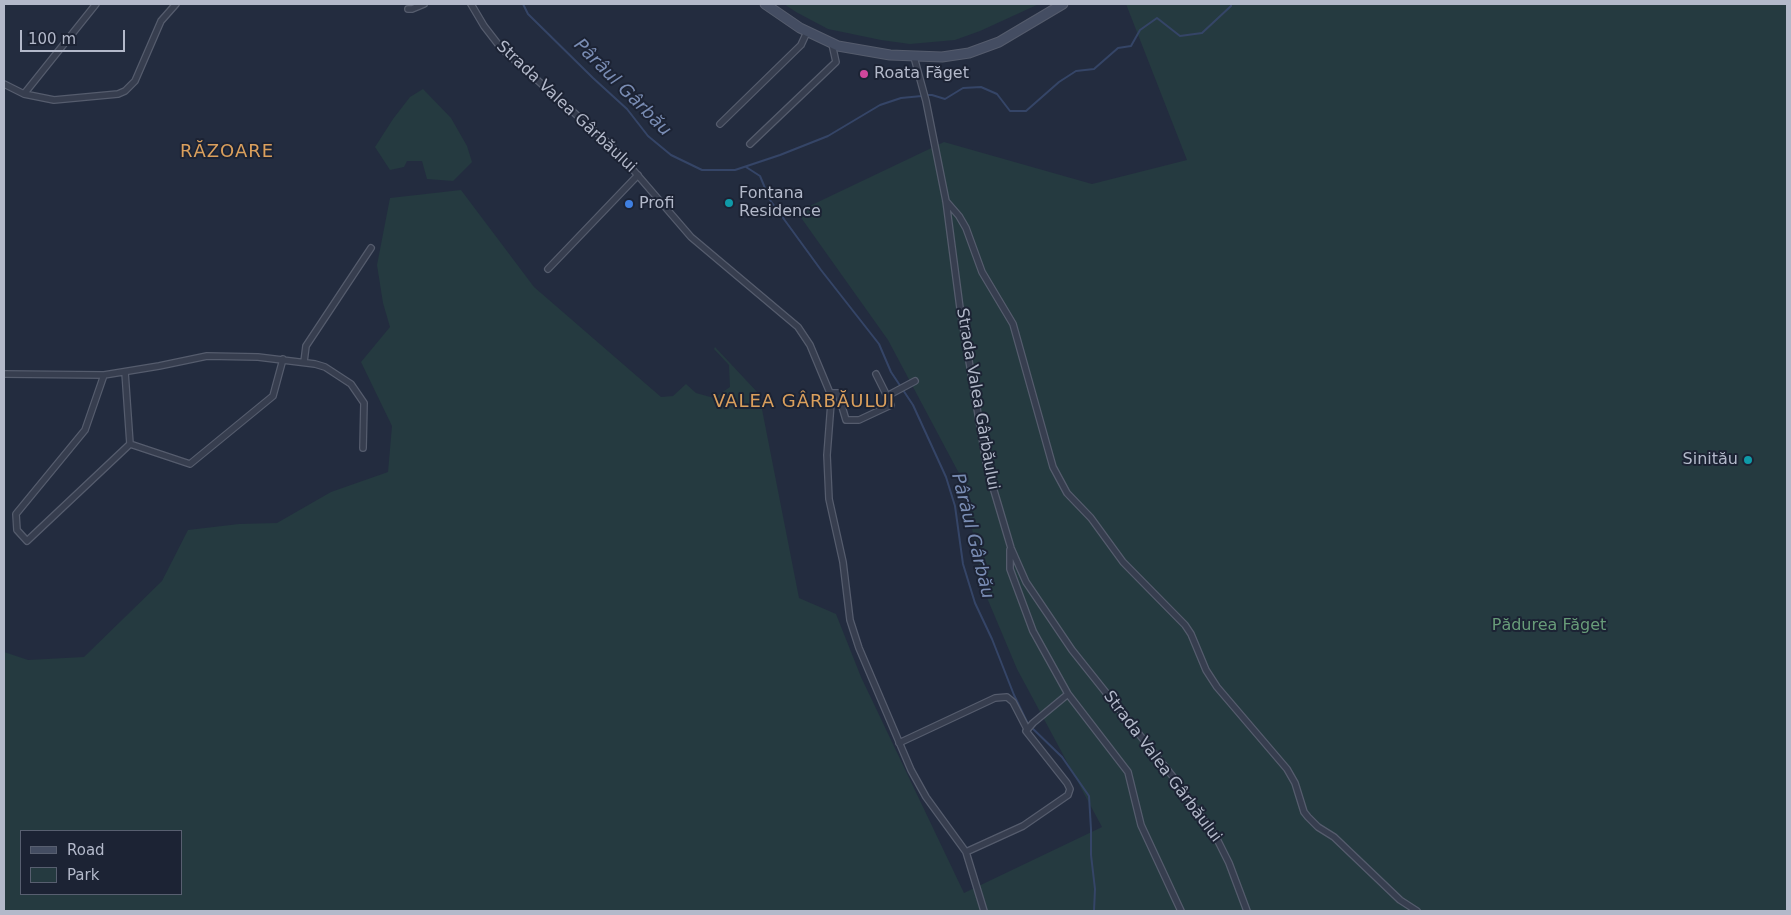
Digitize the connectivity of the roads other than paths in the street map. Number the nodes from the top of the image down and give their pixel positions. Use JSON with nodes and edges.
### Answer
{"nodes":[{"id":1,"x":96,"y":4,"type":"edge"},
{"id":2,"x":176,"y":4,"type":"edge"},
{"id":3,"x":424,"y":4,"type":"edge"},
{"id":4,"x":471,"y":4,"type":"edge"},
{"id":5,"x":766,"y":4,"type":"edge"},
{"id":6,"x":1063,"y":4,"type":"edge"},
{"id":7,"x":408,"y":9,"type":"dead end"},
{"id":8,"x":807,"y":32,"type":"junction"},
{"id":9,"x":832,"y":44,"type":"junction"},
{"id":10,"x":914,"y":57,"type":"junction"},
{"id":11,"x":4,"y":84,"type":"edge"},
{"id":12,"x":24,"y":94,"type":"junction"},
{"id":13,"x":720,"y":124,"type":"dead end"},
{"id":14,"x":750,"y":144,"type":"dead end"},
{"id":15,"x":638,"y":175,"type":"junction"},
{"id":16,"x":946,"y":201,"type":"junction"},
{"id":17,"x":370,"y":248,"type":"dead end"},
{"id":18,"x":548,"y":269,"type":"dead end"},
{"id":19,"x":283,"y":359,"type":"junction"},
{"id":20,"x":304,"y":362,"type":"junction"},
{"id":21,"x":126,"y":372,"type":"junction"},
{"id":22,"x":4,"y":374,"type":"edge"},
{"id":23,"x":876,"y":374,"type":"dead end"},
{"id":24,"x":104,"y":375,"type":"junction"},
{"id":25,"x":916,"y":381,"type":"dead end"},
{"id":26,"x":830,"y":393,"type":"junction"},
{"id":27,"x":887,"y":396,"type":"junction"},
{"id":28,"x":130,"y":444,"type":"junction"},
{"id":29,"x":363,"y":448,"type":"dead end"},
{"id":30,"x":1011,"y":548,"type":"junction"},
{"id":31,"x":1068,"y":694,"type":"junction"},
{"id":32,"x":1027,"y":729,"type":"junction"},
{"id":33,"x":899,"y":743,"type":"junction"},
{"id":34,"x":966,"y":852,"type":"junction"},
{"id":35,"x":984,"y":911,"type":"edge"},
{"id":36,"x":1181,"y":911,"type":"edge"},
{"id":37,"x":1247,"y":911,"type":"edge"},
{"id":38,"x":1417,"y":911,"type":"edge"}],
"edges":[{"from":1,"to":12,"type":"street"},
{"from":2,"to":12,"type":"street"},
{"from":3,"to":7,"type":"street"},
{"from":4,"to":15,"type":"street","name":"Strada Valea Gârbăului"},
{"from":5,"to":8,"type":"main road"},
{"from":6,"to":10,"type":"main road"},
{"from":8,"to":9,"type":"main road"},
{"from":8,"to":13,"type":"street"},
{"from":9,"to":10,"type":"main road"},
{"from":9,"to":14,"type":"street"},
{"from":10,"to":16,"type":"street","name":"Strada Valea Gârbăului"},
{"from":11,"to":12,"type":"street"},
{"from":15,"to":18,"type":"street"},
{"from":15,"to":26,"type":"street","name":"Strada Valea Gârbăului"},
{"from":16,"to":30,"type":"street","name":"Strada Valea Gârbăului"},
{"from":16,"to":38,"type":"street"},
{"from":17,"to":20,"type":"street"},
{"from":19,"to":20,"type":"street"},
{"from":19,"to":21,"type":"street"},
{"from":19,"to":28,"type":"street"},
{"from":20,"to":29,"type":"street"},
{"from":21,"to":24,"type":"street"},
{"from":21,"to":28,"type":"street"},
{"from":22,"to":24,"type":"street"},
{"from":23,"to":27,"type":"street"},
{"from":24,"to":28,"type":"street"},
{"from":25,"to":27,"type":"street"},
{"from":26,"to":27,"type":"street"},
{"from":26,"to":33,"type":"street"},
{"from":30,"to":31,"type":"street"},
{"from":30,"to":37,"type":"street","name":"Strada Valea Gârbăului"},
{"from":31,"to":32,"type":"street"},
{"from":31,"to":36,"type":"street"},
{"from":32,"to":33,"type":"street"},
{"from":32,"to":34,"type":"street"},
{"from":33,"to":34,"type":"street"},
{"from":34,"to":35,"type":"street"}]}
